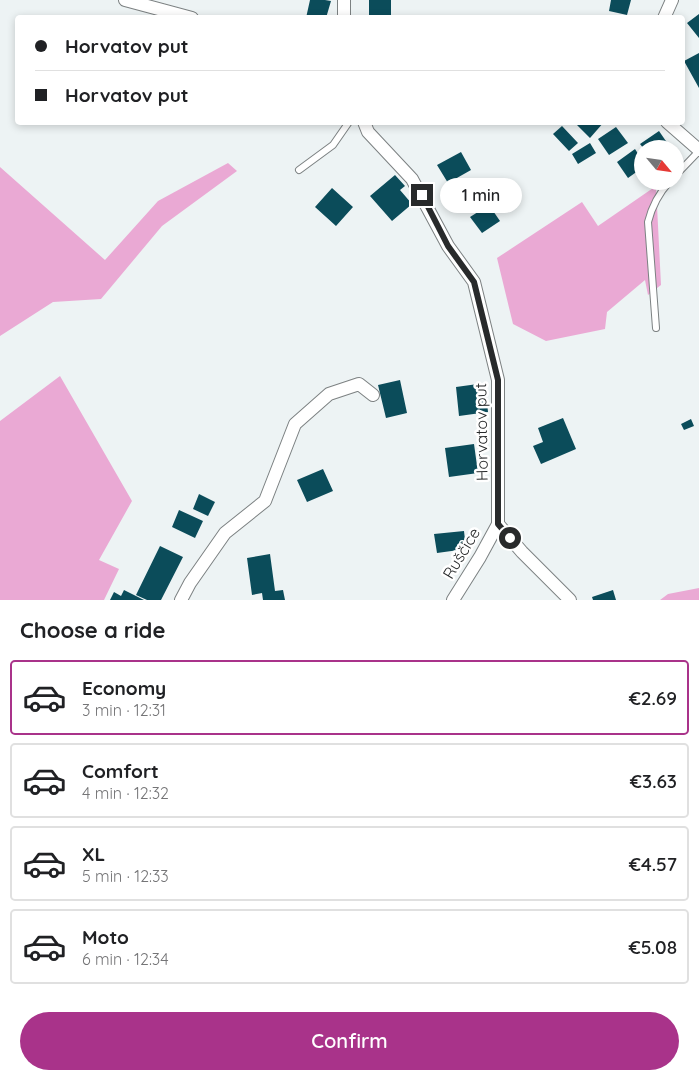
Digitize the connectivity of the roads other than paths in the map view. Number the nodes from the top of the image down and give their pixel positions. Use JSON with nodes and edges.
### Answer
{"nodes":[{"id":1,"x":125,"y":0,"type":"edge"},
{"id":2,"x":344,"y":0,"type":"edge"},
{"id":3,"x":672,"y":0,"type":"edge"},
{"id":4,"x":181,"y":15,"type":"edge"},
{"id":5,"x":344,"y":15,"type":"edge"},
{"id":6,"x":665,"y":15,"type":"edge"},
{"id":7,"x":347,"y":125,"type":"edge"},
{"id":8,"x":365,"y":125,"type":"edge"},
{"id":9,"x":670,"y":125,"type":"edge"},
{"id":10,"x":699,"y":150,"type":"edge"},
{"id":11,"x":684,"y":166,"type":"edge"},
{"id":12,"x":299,"y":170,"type":"dead end"},
{"id":13,"x":663,"y":190,"type":"edge"},
{"id":14,"x":656,"y":328,"type":"dead end"},
{"id":15,"x":372,"y":395,"type":"dead end"},
{"id":16,"x":498,"y":524,"type":"junction"},
{"id":17,"x":181,"y":600,"type":"edge"},
{"id":18,"x":453,"y":600,"type":"edge"},
{"id":19,"x":570,"y":600,"type":"edge"}],
"edges":[{"from":1,"to":4,"type":"street"},
{"from":2,"to":5,"type":"street"},
{"from":3,"to":6,"type":"street"},
{"from":7,"to":12,"type":"lane"},
{"from":8,"to":16,"type":"street","name":"Horvatov put"},
{"from":9,"to":10,"type":"street"},
{"from":10,"to":11,"type":"lane"},
{"from":13,"to":14,"type":"lane"},
{"from":15,"to":17,"type":"street"},
{"from":16,"to":18,"type":"street","name":"Ruščice"},
{"from":16,"to":19,"type":"street"}]}
